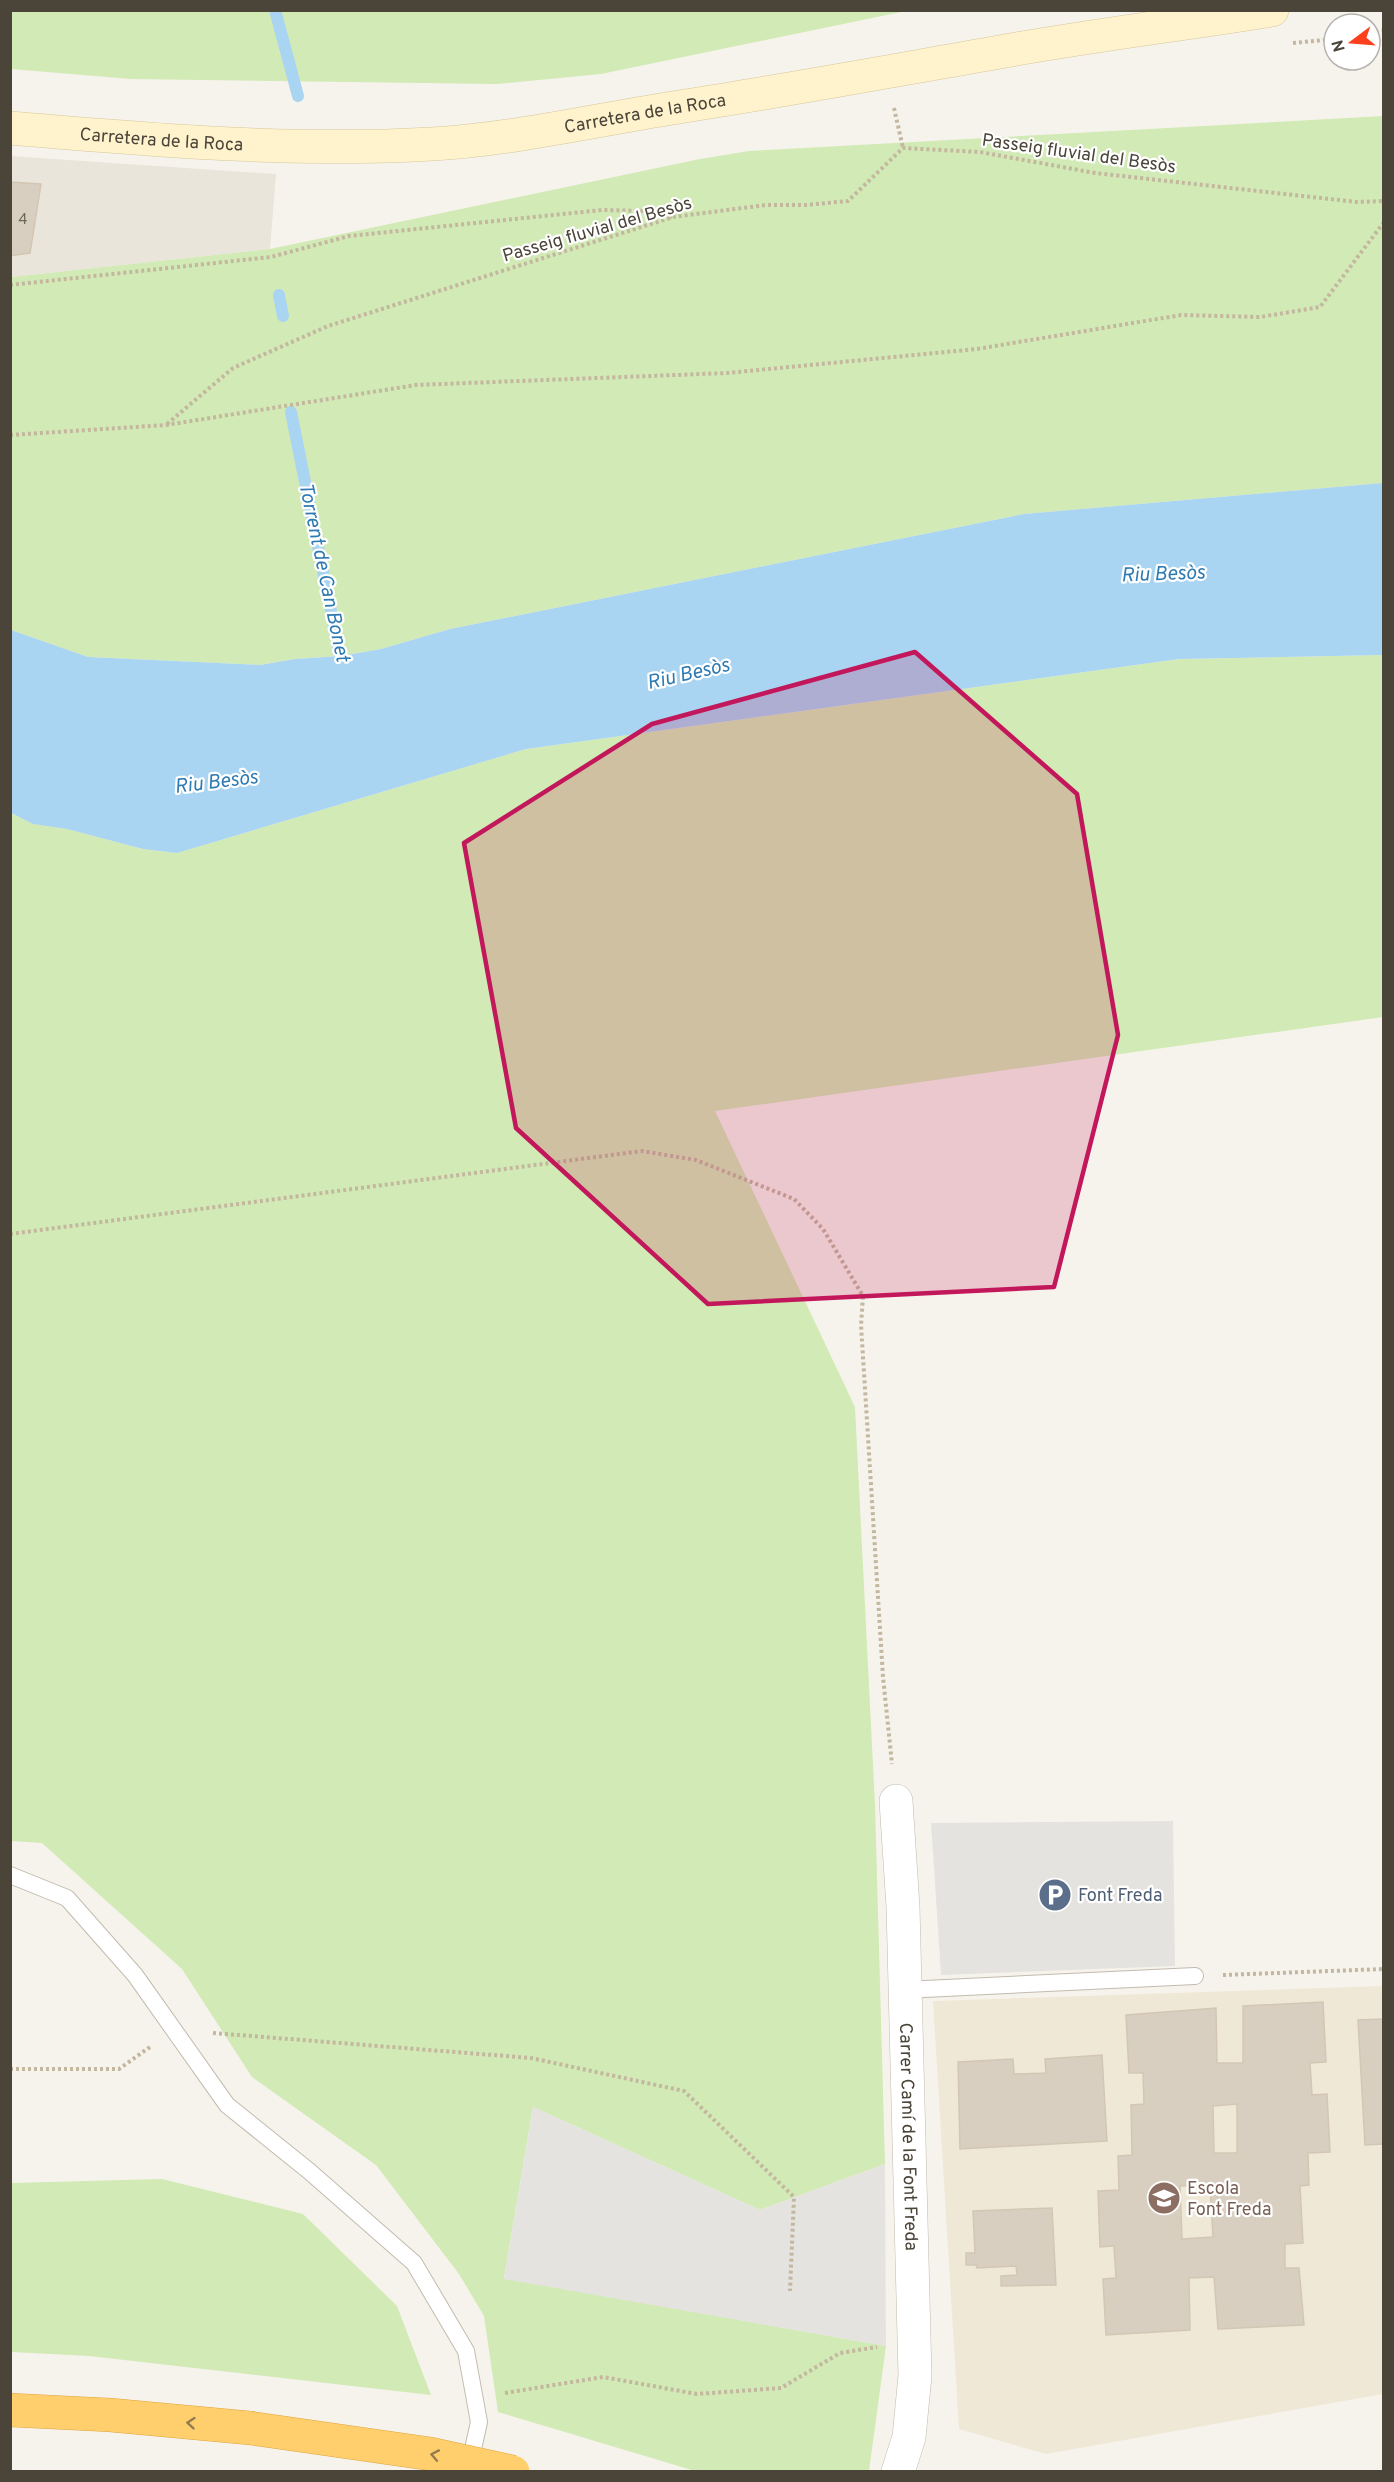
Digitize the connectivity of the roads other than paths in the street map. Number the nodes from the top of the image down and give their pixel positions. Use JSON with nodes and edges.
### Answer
{"nodes":[{"id":1,"x":1272,"y":10,"type":"edge"},
{"id":2,"x":1150,"y":20,"type":"edge"},
{"id":3,"x":10,"y":128,"type":"edge"},
{"id":4,"x":896,"y":1801,"type":"road end"},
{"id":5,"x":10,"y":1875,"type":"edge"},
{"id":6,"x":1195,"y":1976,"type":"road end"},
{"id":7,"x":904,"y":1990,"type":"junction"},
{"id":8,"x":10,"y":2410,"type":"edge"},
{"id":9,"x":468,"y":2472,"type":"edge"},
{"id":10,"x":513,"y":2472,"type":"edge"},
{"id":11,"x":898,"y":2472,"type":"edge"}],
"edges":[{"from":1,"to":2,"type":"street","name":"Carretera de la Roca"},
{"from":2,"to":3,"type":"street","name":"Carretera de la Roca"},
{"from":4,"to":7,"type":"street","name":"Carrer Camí de la Font Freda"},
{"from":5,"to":9,"type":"lane"},
{"from":6,"to":7,"type":"lane"},
{"from":7,"to":11,"type":"street","name":"Carrer Camí de la Font Freda"},
{"from":10,"to":8,"type":"highway","one_way":true,"bridge":true}]}
